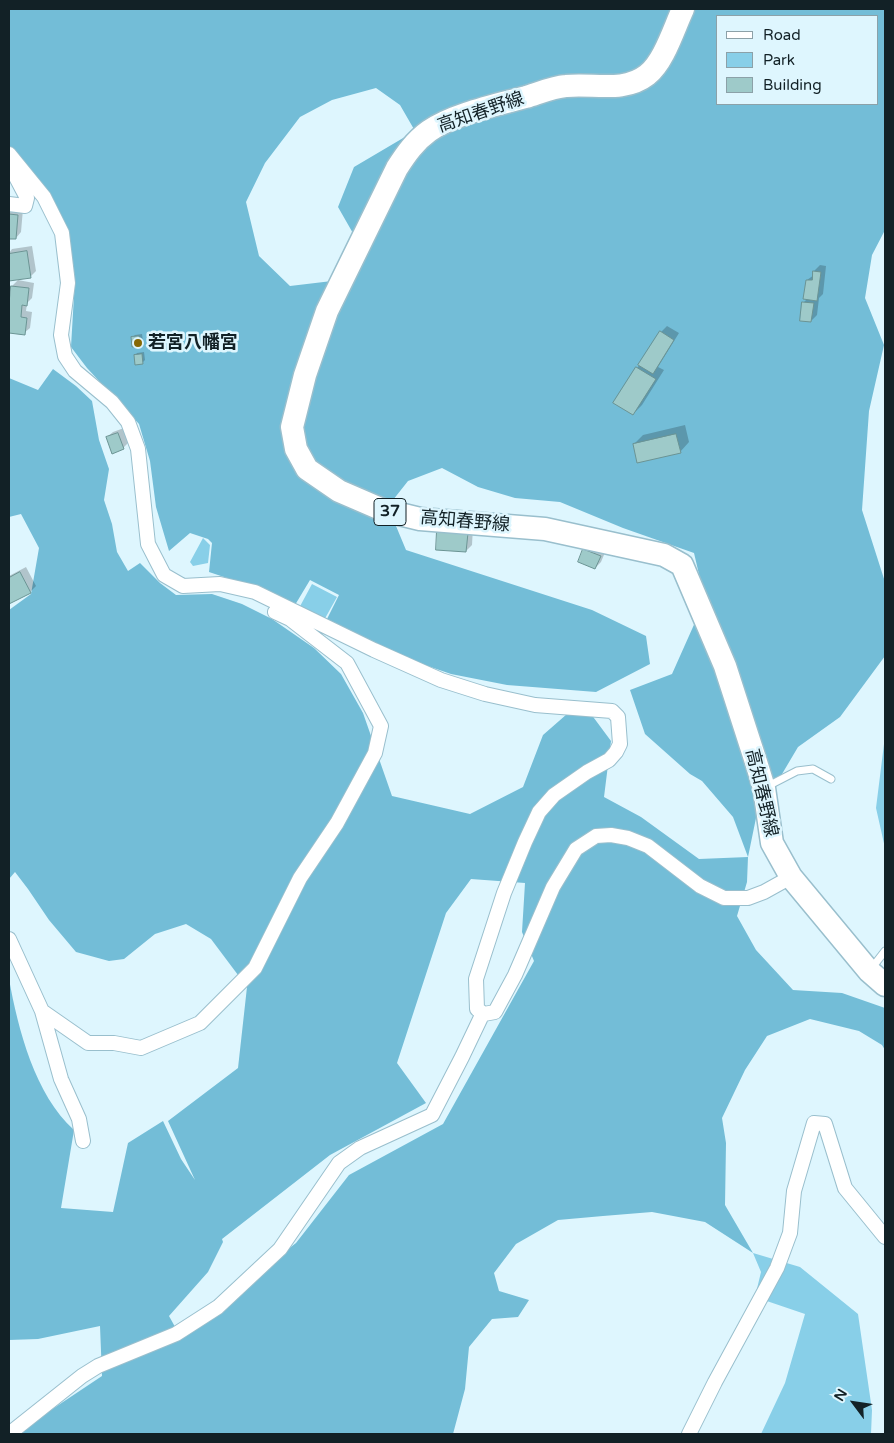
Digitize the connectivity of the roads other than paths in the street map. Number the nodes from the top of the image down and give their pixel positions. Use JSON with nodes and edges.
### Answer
{"nodes":[{"id":1,"x":683,"y":9,"type":"edge"},
{"id":2,"x":9,"y":154,"type":"edge"},
{"id":3,"x":9,"y":164,"type":"edge"},
{"id":4,"x":9,"y":204,"type":"edge"},
{"id":5,"x":220,"y":584,"type":"junction"},
{"id":6,"x":831,"y":778,"type":"dead end"},
{"id":7,"x":764,"y":788,"type":"junction"},
{"id":8,"x":792,"y":877,"type":"junction"},
{"id":9,"x":9,"y":938,"type":"edge"},
{"id":10,"x":885,"y":951,"type":"edge"},
{"id":11,"x":877,"y":978,"type":"edge"},
{"id":12,"x":42,"y":1011,"type":"junction"},
{"id":13,"x":483,"y":1013,"type":"junction"},
{"id":14,"x":84,"y":1141,"type":"dead end"},
{"id":15,"x":885,"y":1237,"type":"edge"},
{"id":16,"x":9,"y":1434,"type":"edge"},
{"id":17,"x":689,"y":1434,"type":"edge"}],
"edges":[{"from":1,"to":7,"type":"main road","name":"高知春野線","number":"37"},
{"from":2,"to":5,"type":"street"},
{"from":3,"to":4,"type":"street"},
{"from":5,"to":12,"type":"street"},
{"from":5,"to":13,"type":"street"},
{"from":6,"to":7,"type":"lane"},
{"from":7,"to":8,"type":"main road","name":"高知春野線","number":"37"},
{"from":8,"to":11,"type":"main road","name":"高知春野線","number":"37"},
{"from":8,"to":13,"type":"street"},
{"from":9,"to":12,"type":"street"},
{"from":10,"to":11,"type":"lane"},
{"from":12,"to":14,"type":"street"},
{"from":13,"to":16,"type":"street"},
{"from":15,"to":17,"type":"street"}]}
